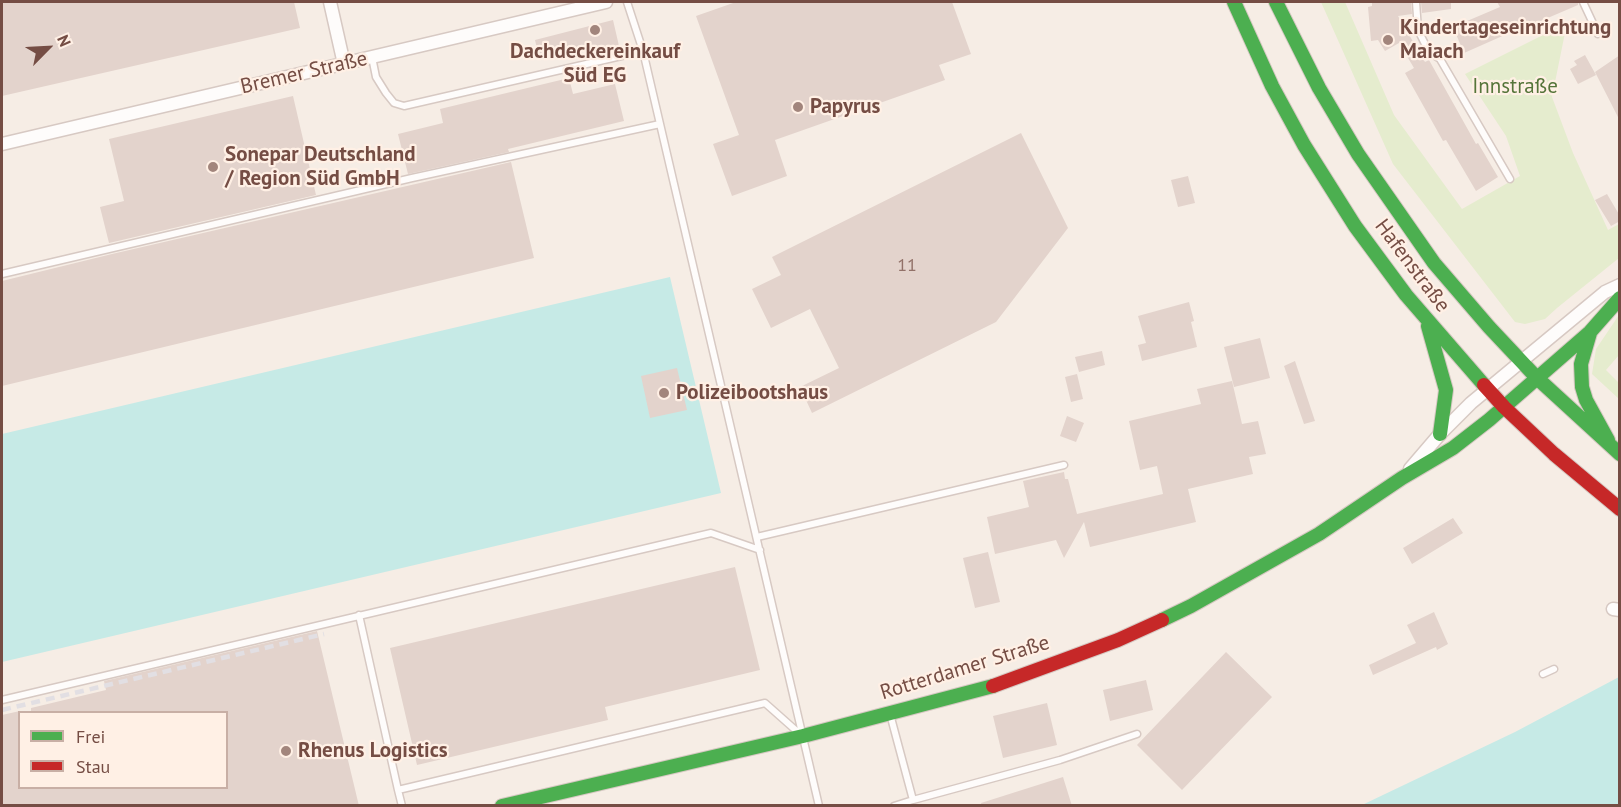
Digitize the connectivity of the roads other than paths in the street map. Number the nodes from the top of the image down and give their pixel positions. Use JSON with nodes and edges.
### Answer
{"nodes":[{"id":1,"x":330,"y":2,"type":"edge"},
{"id":2,"x":606,"y":2,"type":"edge"},
{"id":3,"x":627,"y":2,"type":"edge"},
{"id":4,"x":1234,"y":2,"type":"edge"},
{"id":5,"x":1276,"y":2,"type":"edge"},
{"id":6,"x":1416,"y":2,"type":"edge"},
{"id":7,"x":1583,"y":2,"type":"edge"},
{"id":8,"x":1598,"y":34,"type":"dead end"},
{"id":9,"x":643,"y":51,"type":"junction"},
{"id":10,"x":372,"y":57,"type":"junction"},
{"id":11,"x":344,"y":64,"type":"junction"},
{"id":12,"x":660,"y":124,"type":"junction"},
{"id":13,"x":2,"y":144,"type":"edge"},
{"id":14,"x":1510,"y":178,"type":"dead end"},
{"id":15,"x":2,"y":274,"type":"edge"},
{"id":16,"x":1620,"y":285,"type":"edge"},
{"id":17,"x":1620,"y":298,"type":"edge"},
{"id":18,"x":1426,"y":320,"type":"junction"},
{"id":19,"x":1590,"y":332,"type":"junction"},
{"id":20,"x":1520,"y":361,"type":"junction"},
{"id":21,"x":1537,"y":378,"type":"junction"},
{"id":22,"x":1487,"y":389,"type":"junction"},
{"id":23,"x":1504,"y":407,"type":"junction"},
{"id":24,"x":1440,"y":434,"type":"junction"},
{"id":25,"x":1615,"y":450,"type":"edge"},
{"id":26,"x":1064,"y":465,"type":"dead end"},
{"id":27,"x":1402,"y":478,"type":"junction"},
{"id":28,"x":1620,"y":509,"type":"edge"},
{"id":29,"x":757,"y":537,"type":"junction"},
{"id":30,"x":760,"y":550,"type":"junction"},
{"id":31,"x":359,"y":615,"type":"junction"},
{"id":32,"x":1554,"y":669,"type":"dead end"},
{"id":33,"x":1543,"y":674,"type":"dead end"},
{"id":34,"x":2,"y":700,"type":"edge"},
{"id":35,"x":890,"y":713,"type":"junction"},
{"id":36,"x":1137,"y":734,"type":"dead end"},
{"id":37,"x":803,"y":736,"type":"junction"},
{"id":38,"x":398,"y":790,"type":"junction"},
{"id":39,"x":913,"y":800,"type":"junction"},
{"id":40,"x":402,"y":806,"type":"edge"},
{"id":41,"x":502,"y":806,"type":"edge"},
{"id":42,"x":819,"y":806,"type":"edge"},
{"id":43,"x":894,"y":806,"type":"edge"}],
"edges":[{"from":1,"to":11,"type":"street"},
{"from":2,"to":10,"type":"street","name":"Bremer Straße"},
{"from":3,"to":9,"type":"lane"},
{"from":4,"to":18,"type":"main road","name":"Hafenstraße"},
{"from":5,"to":20,"type":"main road","name":"Hafenstraße"},
{"from":6,"to":14,"type":"lane"},
{"from":7,"to":8,"type":"lane"},
{"from":9,"to":10,"type":"lane"},
{"from":9,"to":12,"type":"lane"},
{"from":10,"to":11,"type":"street","name":"Bremer Straße"},
{"from":11,"to":13,"type":"street","name":"Bremer Straße"},
{"from":12,"to":15,"type":"lane"},
{"from":12,"to":29,"type":"lane"},
{"from":16,"to":20,"type":"street","name":"Rotterdamer Straße"},
{"from":17,"to":19,"type":"main road","name":"Rotterdamer Straße"},
{"from":18,"to":22,"type":"main road","name":"Hafenstraße"},
{"from":18,"to":24,"type":"main road"},
{"from":19,"to":21,"type":"main road","name":"Rotterdamer Straße"},
{"from":19,"to":25,"type":"main road"},
{"from":20,"to":21,"type":"main road","name":"Hafenstraße"},
{"from":20,"to":22,"type":"street","name":"Rotterdamer Straße"},
{"from":21,"to":23,"type":"main road","name":"Rotterdamer Straße"},
{"from":21,"to":25,"type":"main road","name":"Hafenstraße"},
{"from":22,"to":23,"type":"main road","name":"Hafenstraße"},
{"from":22,"to":24,"type":"street","name":"Rotterdamer Straße"},
{"from":23,"to":27,"type":"main road","name":"Rotterdamer Straße"},
{"from":23,"to":28,"type":"main road","name":"Hafenstraße"},
{"from":24,"to":27,"type":"street","name":"Rotterdamer Straße"},
{"from":26,"to":29,"type":"lane"},
{"from":27,"to":35,"type":"main road","name":"Rotterdamer Straße"},
{"from":29,"to":30,"type":"lane"},
{"from":30,"to":31,"type":"lane"},
{"from":30,"to":37,"type":"lane"},
{"from":31,"to":34,"type":"lane"},
{"from":31,"to":38,"type":"lane"},
{"from":32,"to":33,"type":"lane"},
{"from":35,"to":37,"type":"main road","name":"Rotterdamer Straße"},
{"from":35,"to":39,"type":"lane"},
{"from":36,"to":39,"type":"lane"},
{"from":37,"to":38,"type":"lane"},
{"from":37,"to":41,"type":"main road","name":"Rotterdamer Straße"},
{"from":37,"to":42,"type":"lane"},
{"from":38,"to":40,"type":"lane"},
{"from":39,"to":43,"type":"lane"}]}
